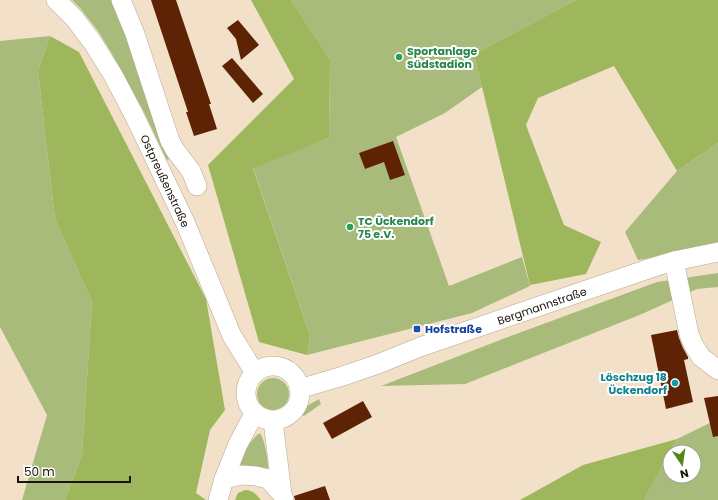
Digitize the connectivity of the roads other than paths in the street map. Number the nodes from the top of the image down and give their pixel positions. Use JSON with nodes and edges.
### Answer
{"nodes":[{"id":1,"x":56,"y":0,"type":"edge"},
{"id":2,"x":121,"y":0,"type":"edge"},
{"id":3,"x":197,"y":186,"type":"dead end"},
{"id":4,"x":718,"y":252,"type":"edge"},
{"id":5,"x":674,"y":261,"type":"junction"},
{"id":6,"x":718,"y":370,"type":"edge"},
{"id":7,"x":255,"y":373,"type":"junction"},
{"id":8,"x":299,"y":389,"type":"junction"},
{"id":9,"x":254,"y":414,"type":"junction"},
{"id":10,"x":274,"y":421,"type":"junction"},
{"id":11,"x":224,"y":479,"type":"junction"},
{"id":12,"x":283,"y":497,"type":"edge"},
{"id":13,"x":218,"y":500,"type":"edge"}],
"edges":[{"from":1,"to":7,"type":"street","name":"Ostpreußenstraße"},
{"from":2,"to":3,"type":"street","name":"Ostpreußenstraße"},
{"from":4,"to":5,"type":"street","name":"Bergmannstraße"},
{"from":5,"to":6,"type":"street"},
{"from":5,"to":8,"type":"street","name":"Bergmannstraße"},
{"from":7,"to":8,"type":"street"},
{"from":7,"to":9,"type":"street"},
{"from":8,"to":10,"type":"street"},
{"from":9,"to":10,"type":"street"},
{"from":9,"to":11,"type":"street"},
{"from":10,"to":12,"type":"street"},
{"from":11,"to":12,"type":"street"},
{"from":11,"to":13,"type":"street"}]}
